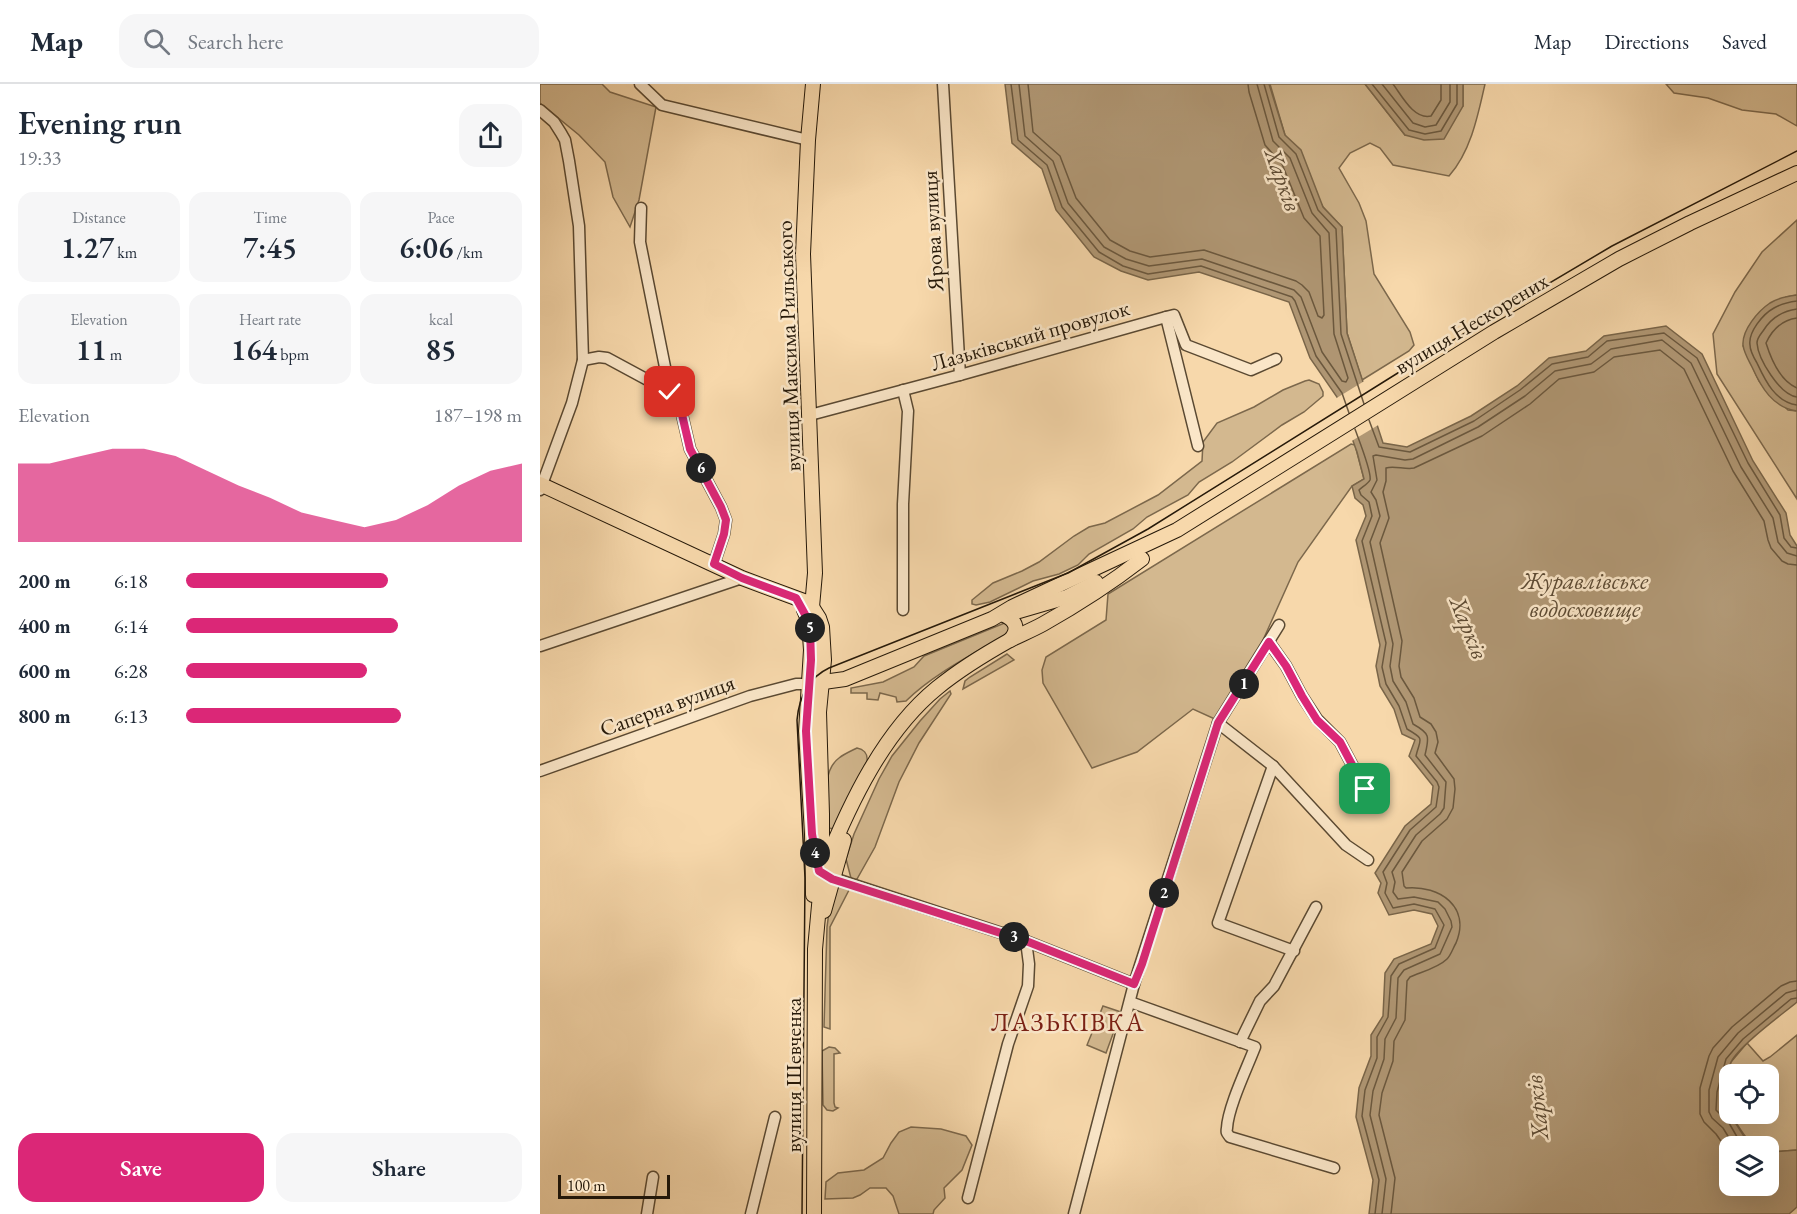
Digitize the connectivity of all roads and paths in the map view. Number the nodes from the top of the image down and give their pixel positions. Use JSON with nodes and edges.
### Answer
{"nodes":[{"id":1,"x":640,"y":84,"type":"edge"},
{"id":2,"x":813,"y":84,"type":"edge"},
{"id":3,"x":943,"y":84,"type":"edge"},
{"id":4,"x":540,"y":110,"type":"edge"},
{"id":5,"x":808,"y":140,"type":"junction"},
{"id":6,"x":1797,"y":173,"type":"edge"},
{"id":7,"x":641,"y":208,"type":"dead end"},
{"id":8,"x":1166,"y":317,"type":"junction"},
{"id":9,"x":1276,"y":359,"type":"dead end"},
{"id":10,"x":583,"y":360,"type":"junction"},
{"id":11,"x":960,"y":375,"type":"junction"},
{"id":12,"x":903,"y":390,"type":"junction"},
{"id":13,"x":670,"y":392,"type":"junction"},
{"id":14,"x":810,"y":415,"type":"junction"},
{"id":15,"x":1198,"y":446,"type":"dead end"},
{"id":16,"x":541,"y":486,"type":"edge"},
{"id":17,"x":1139,"y":554,"type":"junction"},
{"id":18,"x":714,"y":564,"type":"junction"},
{"id":19,"x":742,"y":578,"type":"junction"},
{"id":20,"x":1067,"y":597,"type":"junction"},
{"id":21,"x":903,"y":610,"type":"dead end"},
{"id":22,"x":810,"y":613,"type":"junction"},
{"id":23,"x":999,"y":617,"type":"junction"},
{"id":24,"x":1279,"y":626,"type":"dead end"},
{"id":25,"x":1010,"y":640,"type":"junction"},
{"id":26,"x":1269,"y":642,"type":"junction"},
{"id":27,"x":540,"y":646,"type":"edge"},
{"id":28,"x":816,"y":683,"type":"junction"},
{"id":29,"x":1218,"y":723,"type":"junction"},
{"id":30,"x":1273,"y":766,"type":"junction"},
{"id":31,"x":540,"y":771,"type":"edge"},
{"id":32,"x":865,"y":781,"type":"junction"},
{"id":33,"x":1365,"y":789,"type":"dead end"},
{"id":34,"x":817,"y":830,"type":"junction"},
{"id":35,"x":839,"y":832,"type":"junction"},
{"id":36,"x":1368,"y":860,"type":"dead end"},
{"id":37,"x":827,"y":876,"type":"junction"},
{"id":38,"x":1316,"y":907,"type":"dead end"},
{"id":39,"x":814,"y":910,"type":"junction"},
{"id":40,"x":815,"y":936,"type":"junction"},
{"id":41,"x":1026,"y":941,"type":"junction"},
{"id":42,"x":1294,"y":951,"type":"junction"},
{"id":43,"x":1134,"y":984,"type":"junction"},
{"id":44,"x":1130,"y":1002,"type":"junction"},
{"id":45,"x":1240,"y":1042,"type":"junction"},
{"id":46,"x":775,"y":1117,"type":"dead end"},
{"id":47,"x":1334,"y":1168,"type":"dead end"},
{"id":48,"x":653,"y":1177,"type":"dead end"},
{"id":49,"x":968,"y":1198,"type":"dead end"},
{"id":50,"x":647,"y":1214,"type":"edge"},
{"id":51,"x":751,"y":1214,"type":"edge"},
{"id":52,"x":814,"y":1214,"type":"edge"},
{"id":53,"x":1074,"y":1214,"type":"edge"}],
"edges":[{"from":1,"to":5,"type":"street"},
{"from":2,"to":5,"type":"main road","name":"вулиця Максима Рильського"},
{"from":3,"to":11,"type":"street","name":"Ярова вулиця"},
{"from":4,"to":10,"type":"street"},
{"from":5,"to":14,"type":"main road","name":"вулиця Максима Рильського"},
{"from":6,"to":17,"type":"main road","name":"вулиця Нескорених"},
{"from":7,"to":13,"type":"street"},
{"from":8,"to":9,"type":"street"},
{"from":8,"to":11,"type":"street","name":"Лазьківський провулок"},
{"from":8,"to":15,"type":"street"},
{"from":10,"to":13,"type":"street"},
{"from":10,"to":16,"type":"street"},
{"from":11,"to":12,"type":"street","name":"Лазьківський провулок"},
{"from":12,"to":14,"type":"street","name":"Лазьківський провулок"},
{"from":12,"to":21,"type":"street"},
{"from":13,"to":18,"type":"street"},
{"from":14,"to":22,"type":"main road","name":"вулиця Максима Рильського"},
{"from":16,"to":18,"type":"main road"},
{"from":17,"to":20,"type":"main road"},
{"from":17,"to":23,"type":"main road","name":"вулиця Нескорених"},
{"from":17,"to":25,"type":"main road"},
{"from":18,"to":19,"type":"main road"},
{"from":19,"to":22,"type":"main road"},
{"from":19,"to":27,"type":"street"},
{"from":20,"to":23,"type":"main road","name":"вулиця Нескорених"},
{"from":20,"to":25,"type":"main road"},
{"from":22,"to":28,"type":"main road","name":"вулиця Максима Рильського"},
{"from":23,"to":25,"type":"main road"},
{"from":23,"to":28,"type":"main road","name":"вулиця Нескорених"},
{"from":24,"to":26,"type":"street"},
{"from":25,"to":32,"type":"main road"},
{"from":26,"to":29,"type":"street"},
{"from":26,"to":33,"type":"street"},
{"from":28,"to":31,"type":"street","name":"Саперна вулиця"},
{"from":28,"to":34,"type":"main road","name":"вулиця Шевченка"},
{"from":29,"to":30,"type":"street"},
{"from":29,"to":43,"type":"street"},
{"from":30,"to":36,"type":"street"},
{"from":30,"to":42,"type":"street"},
{"from":32,"to":35,"type":"main road"},
{"from":32,"to":37,"type":"main road"},
{"from":34,"to":35,"type":"main road"},
{"from":34,"to":37,"type":"main road"},
{"from":34,"to":39,"type":"main road","name":"вулиця Шевченка"},
{"from":35,"to":37,"type":"main road"},
{"from":37,"to":39,"type":"main road"},
{"from":37,"to":40,"type":"main road","name":"вулиця Шевченка"},
{"from":37,"to":41,"type":"street"},
{"from":38,"to":42,"type":"street"},
{"from":39,"to":40,"type":"main road","name":"вулиця Шевченка"},
{"from":40,"to":52,"type":"main road","name":"вулиця Шевченка"},
{"from":41,"to":43,"type":"street"},
{"from":41,"to":49,"type":"street"},
{"from":42,"to":45,"type":"street"},
{"from":43,"to":44,"type":"street"},
{"from":44,"to":45,"type":"street"},
{"from":44,"to":53,"type":"street"},
{"from":45,"to":47,"type":"street"},
{"from":46,"to":51,"type":"street"},
{"from":48,"to":50,"type":"street"}]}
